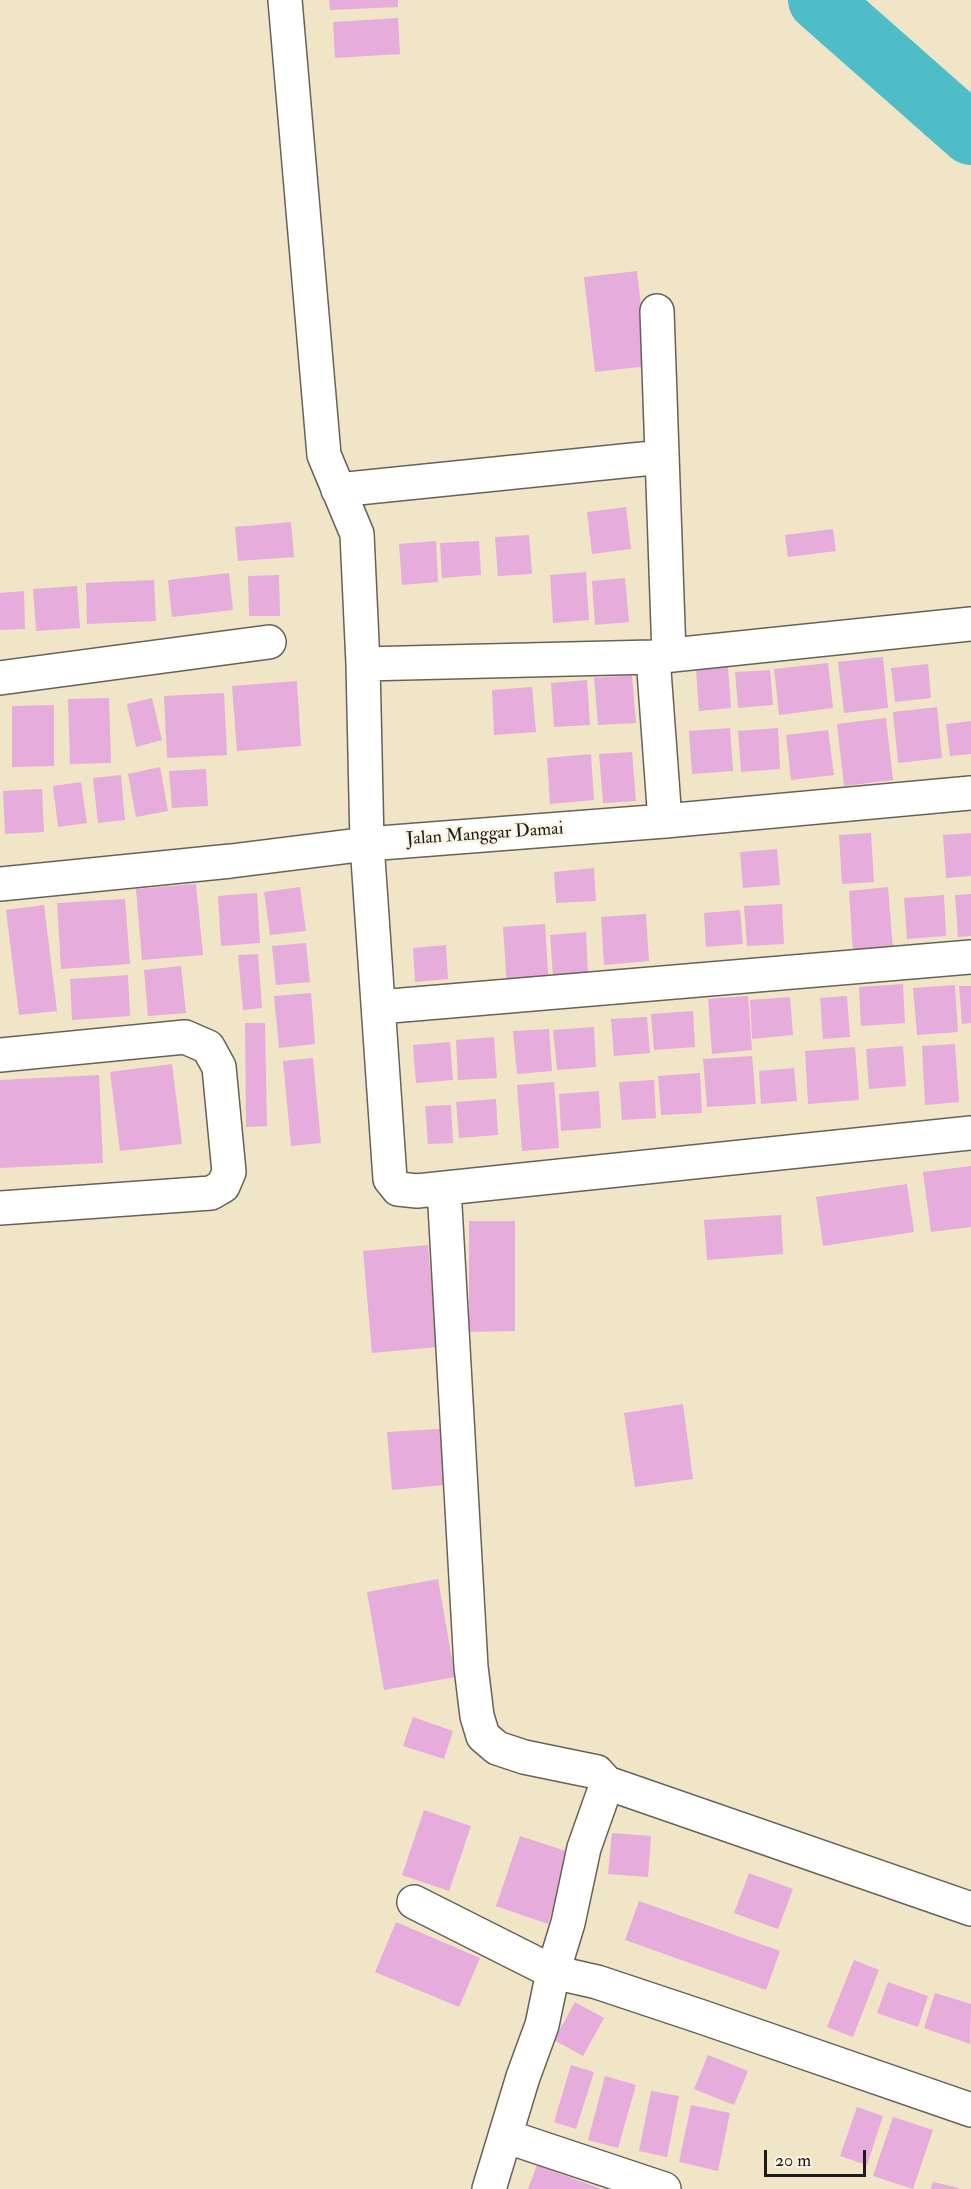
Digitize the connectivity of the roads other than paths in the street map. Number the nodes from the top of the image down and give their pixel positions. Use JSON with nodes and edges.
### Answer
{"nodes":[{"id":1,"x":285,"y":0,"type":"edge"},
{"id":2,"x":657,"y":311,"type":"dead end"},
{"id":3,"x":662,"y":457,"type":"junction"},
{"id":4,"x":338,"y":490,"type":"junction"},
{"id":5,"x":971,"y":624,"type":"edge"},
{"id":6,"x":269,"y":642,"type":"dead end"},
{"id":7,"x":661,"y":656,"type":"junction"},
{"id":8,"x":363,"y":664,"type":"junction"},
{"id":9,"x":0,"y":678,"type":"edge"},
{"id":10,"x":971,"y":793,"type":"edge"},
{"id":11,"x":665,"y":821,"type":"junction"},
{"id":12,"x":367,"y":844,"type":"junction"},
{"id":13,"x":0,"y":884,"type":"edge"},
{"id":14,"x":971,"y":957,"type":"edge"},
{"id":15,"x":379,"y":1007,"type":"junction"},
{"id":16,"x":0,"y":1055,"type":"edge"},
{"id":17,"x":971,"y":1133,"type":"edge"},
{"id":18,"x":444,"y":1188,"type":"junction"},
{"id":19,"x":0,"y":1208,"type":"edge"},
{"id":20,"x":607,"y":1783,"type":"junction"},
{"id":21,"x":414,"y":1902,"type":"dead end"},
{"id":22,"x":971,"y":1909,"type":"edge"},
{"id":23,"x":553,"y":1972,"type":"junction"},
{"id":24,"x":971,"y":2110,"type":"edge"},
{"id":25,"x":505,"y":2136,"type":"junction"},
{"id":26,"x":489,"y":2189,"type":"edge"},
{"id":27,"x":664,"y":2189,"type":"edge"}],
"edges":[{"from":1,"to":4,"type":"street"},
{"from":2,"to":3,"type":"street"},
{"from":3,"to":4,"type":"street"},
{"from":3,"to":7,"type":"street"},
{"from":4,"to":8,"type":"street"},
{"from":5,"to":7,"type":"street"},
{"from":6,"to":9,"type":"street"},
{"from":7,"to":8,"type":"street"},
{"from":7,"to":11,"type":"street"},
{"from":8,"to":12,"type":"street"},
{"from":10,"to":11,"type":"street","name":"Jalan Manggar Damai"},
{"from":11,"to":12,"type":"street","name":"Jalan Manggar Damai"},
{"from":12,"to":13,"type":"street","name":"Jalan Manggar Damai"},
{"from":12,"to":15,"type":"street"},
{"from":14,"to":15,"type":"street"},
{"from":15,"to":18,"type":"street"},
{"from":16,"to":19,"type":"street"},
{"from":17,"to":18,"type":"street"},
{"from":18,"to":20,"type":"street"},
{"from":20,"to":22,"type":"street"},
{"from":20,"to":23,"type":"street"},
{"from":21,"to":23,"type":"street"},
{"from":23,"to":24,"type":"street"},
{"from":23,"to":25,"type":"street"},
{"from":25,"to":26,"type":"street"},
{"from":25,"to":27,"type":"street"}]}
